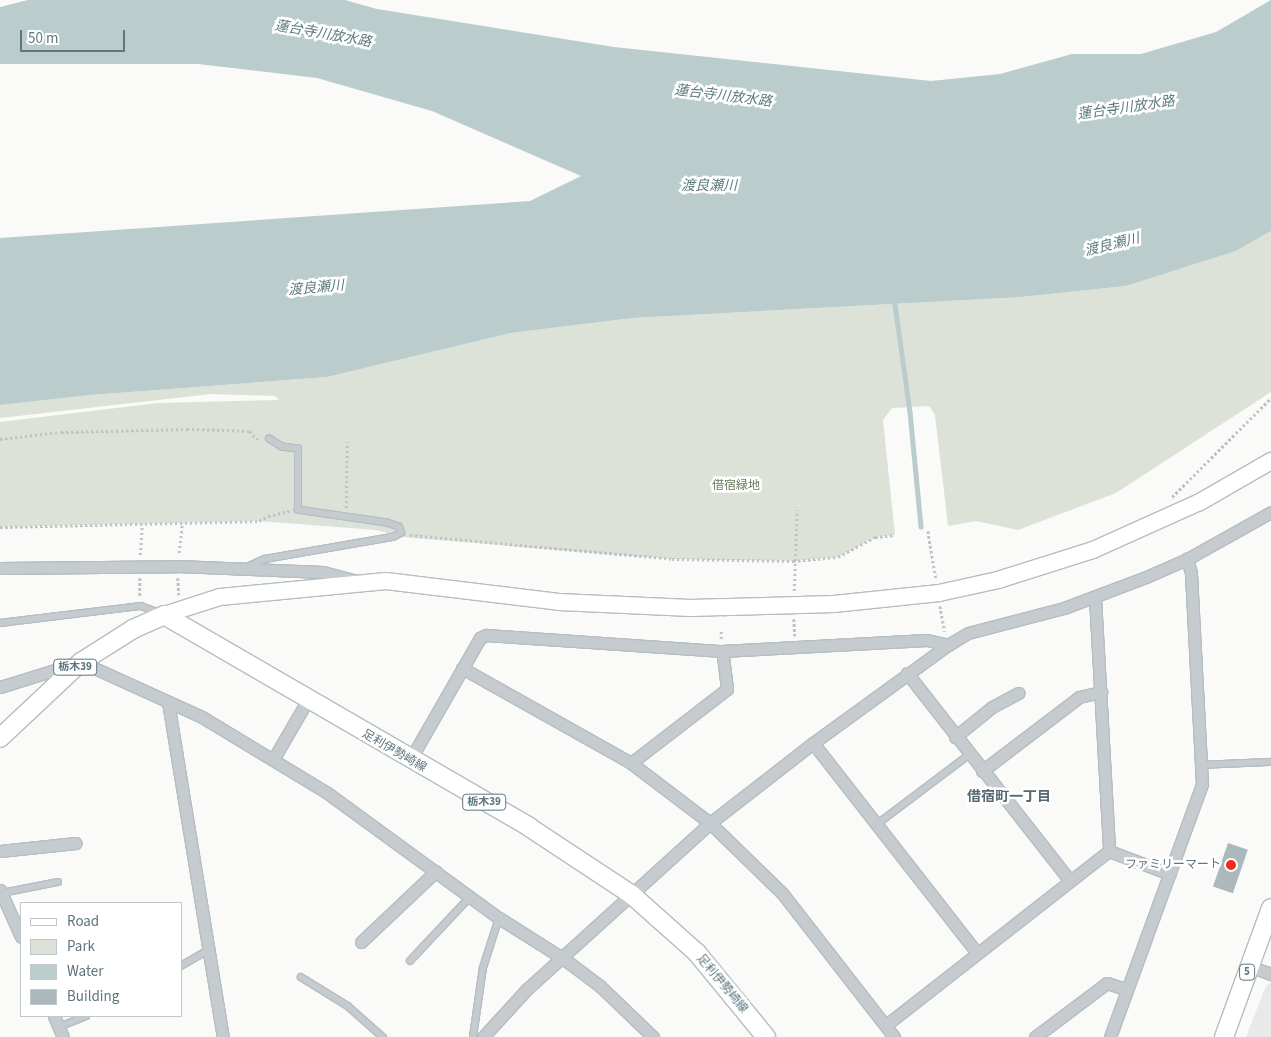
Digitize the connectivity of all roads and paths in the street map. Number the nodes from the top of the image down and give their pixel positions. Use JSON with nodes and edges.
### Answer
{"nodes":[{"id":1,"x":1271,"y":398,"type":"edge"},
{"id":2,"x":0,"y":439,"type":"edge"},
{"id":3,"x":269,"y":439,"type":"joint"},
{"id":4,"x":347,"y":442,"type":"dead end"},
{"id":5,"x":1271,"y":461,"type":"edge"},
{"id":6,"x":1168,"y":501,"type":"dead end"},
{"id":7,"x":298,"y":510,"type":"junction"},
{"id":8,"x":797,"y":510,"type":"dead end"},
{"id":9,"x":1271,"y":512,"type":"edge"},
{"id":10,"x":345,"y":516,"type":"junction"},
{"id":11,"x":182,"y":523,"type":"junction"},
{"id":12,"x":142,"y":524,"type":"junction"},
{"id":13,"x":0,"y":527,"type":"edge"},
{"id":14,"x":928,"y":531,"type":"dead end"},
{"id":15,"x":401,"y":533,"type":"junction"},
{"id":16,"x":895,"y":535,"type":"dead end"},
{"id":17,"x":1187,"y":559,"type":"junction"},
{"id":18,"x":178,"y":560,"type":"dead end"},
{"id":19,"x":793,"y":561,"type":"junction"},
{"id":20,"x":139,"y":565,"type":"junction"},
{"id":21,"x":0,"y":568,"type":"edge"},
{"id":22,"x":243,"y":570,"type":"junction"},
{"id":23,"x":178,"y":571,"type":"dead end"},
{"id":24,"x":360,"y":582,"type":"junction"},
{"id":25,"x":937,"y":586,"type":"dead end"},
{"id":26,"x":179,"y":596,"type":"dead end"},
{"id":27,"x":140,"y":597,"type":"dead end"},
{"id":28,"x":794,"y":598,"type":"dead end"},
{"id":29,"x":1095,"y":598,"type":"junction"},
{"id":30,"x":940,"y":603,"type":"dead end"},
{"id":31,"x":794,"y":614,"type":"dead end"},
{"id":32,"x":164,"y":615,"type":"junction"},
{"id":33,"x":0,"y":623,"type":"edge"},
{"id":34,"x":945,"y":632,"type":"dead end"},
{"id":35,"x":795,"y":642,"type":"dead end"},
{"id":36,"x":948,"y":645,"type":"junction"},
{"id":37,"x":722,"y":651,"type":"junction"},
{"id":38,"x":81,"y":662,"type":"junction"},
{"id":39,"x":462,"y":668,"type":"junction"},
{"id":40,"x":908,"y":673,"type":"junction"},
{"id":41,"x":0,"y":687,"type":"edge"},
{"id":42,"x":1101,"y":692,"type":"junction"},
{"id":43,"x":1018,"y":693,"type":"dead end"},
{"id":44,"x":307,"y":700,"type":"junction"},
{"id":45,"x":168,"y":702,"type":"junction"},
{"id":46,"x":955,"y":737,"type":"junction"},
{"id":47,"x":0,"y":738,"type":"edge"},
{"id":48,"x":813,"y":742,"type":"junction"},
{"id":49,"x":969,"y":755,"type":"junction"},
{"id":50,"x":274,"y":758,"type":"junction"},
{"id":51,"x":410,"y":760,"type":"junction"},
{"id":52,"x":1271,"y":762,"type":"edge"},
{"id":53,"x":631,"y":763,"type":"junction"},
{"id":54,"x":1202,"y":765,"type":"junction"},
{"id":55,"x":982,"y":771,"type":"junction"},
{"id":56,"x":710,"y":823,"type":"junction"},
{"id":57,"x":876,"y":825,"type":"junction"},
{"id":58,"x":76,"y":843,"type":"dead end"},
{"id":59,"x":0,"y":851,"type":"edge"},
{"id":60,"x":1109,"y":851,"type":"junction"},
{"id":61,"x":436,"y":871,"type":"junction"},
{"id":62,"x":1170,"y":874,"type":"junction"},
{"id":63,"x":1070,"y":881,"type":"junction"},
{"id":64,"x":58,"y":882,"type":"dead end"},
{"id":65,"x":1,"y":892,"type":"edge"},
{"id":66,"x":632,"y":895,"type":"junction"},
{"id":67,"x":470,"y":897,"type":"junction"},
{"id":68,"x":1271,"y":908,"type":"edge"},
{"id":69,"x":499,"y":918,"type":"junction"},
{"id":70,"x":20,"y":934,"type":"edge"},
{"id":71,"x":361,"y":942,"type":"dead end"},
{"id":72,"x":210,"y":949,"type":"junction"},
{"id":73,"x":977,"y":953,"type":"junction"},
{"id":74,"x":564,"y":959,"type":"junction"},
{"id":75,"x":410,"y":961,"type":"dead end"},
{"id":76,"x":182,"y":965,"type":"edge"},
{"id":77,"x":1249,"y":966,"type":"junction"},
{"id":78,"x":1271,"y":974,"type":"edge"},
{"id":79,"x":301,"y":977,"type":"dead end"},
{"id":80,"x":1126,"y":990,"type":"junction"},
{"id":81,"x":54,"y":1017,"type":"edge"},
{"id":82,"x":84,"y":1017,"type":"edge"},
{"id":83,"x":886,"y":1025,"type":"junction"},
{"id":84,"x":61,"y":1032,"type":"edge"},
{"id":85,"x":224,"y":1037,"type":"edge"},
{"id":86,"x":383,"y":1037,"type":"edge"},
{"id":87,"x":473,"y":1037,"type":"edge"},
{"id":88,"x":483,"y":1037,"type":"edge"},
{"id":89,"x":653,"y":1037,"type":"edge"},
{"id":90,"x":766,"y":1037,"type":"edge"},
{"id":91,"x":894,"y":1037,"type":"edge"},
{"id":92,"x":1035,"y":1037,"type":"edge"},
{"id":93,"x":1110,"y":1037,"type":"edge"},
{"id":94,"x":1224,"y":1037,"type":"edge"}],
"edges":[{"from":1,"to":6,"type":"path"},
{"from":2,"to":3,"type":"path"},
{"from":3,"to":7,"type":"lane"},
{"from":4,"to":10,"type":"path"},
{"from":5,"to":24,"type":"street"},
{"from":7,"to":10,"type":"lane"},
{"from":7,"to":11,"type":"path"},
{"from":8,"to":19,"type":"path"},
{"from":9,"to":17,"type":"street"},
{"from":10,"to":15,"type":"lane"},
{"from":11,"to":12,"type":"path"},
{"from":11,"to":18,"type":"path"},
{"from":12,"to":13,"type":"path"},
{"from":12,"to":20,"type":"path"},
{"from":14,"to":25,"type":"path"},
{"from":15,"to":19,"type":"path"},
{"from":15,"to":22,"type":"lane"},
{"from":16,"to":19,"type":"path"},
{"from":17,"to":29,"type":"street"},
{"from":17,"to":54,"type":"street"},
{"from":19,"to":28,"type":"path"},
{"from":20,"to":21,"type":"street"},
{"from":20,"to":22,"type":"street"},
{"from":20,"to":27,"type":"path"},
{"from":22,"to":24,"type":"street"},
{"from":23,"to":26,"type":"path"},
{"from":24,"to":32,"type":"street"},
{"from":29,"to":36,"type":"street"},
{"from":29,"to":42,"type":"street"},
{"from":30,"to":34,"type":"path"},
{"from":31,"to":35,"type":"path"},
{"from":32,"to":33,"type":"lane"},
{"from":32,"to":38,"type":"main road","number":"栃木39"},
{"from":32,"to":44,"type":"main road","name":"足利伊勢崎線","number":"栃木39"},
{"from":36,"to":37,"type":"street"},
{"from":36,"to":40,"type":"street"},
{"from":37,"to":39,"type":"street"},
{"from":37,"to":53,"type":"street"},
{"from":38,"to":41,"type":"street"},
{"from":38,"to":45,"type":"street"},
{"from":38,"to":47,"type":"main road","number":"栃木39"},
{"from":39,"to":51,"type":"street"},
{"from":39,"to":53,"type":"street"},
{"from":40,"to":46,"type":"street"},
{"from":40,"to":48,"type":"street"},
{"from":42,"to":55,"type":"street"},
{"from":42,"to":60,"type":"street"},
{"from":43,"to":46,"type":"street"},
{"from":44,"to":50,"type":"street"},
{"from":44,"to":51,"type":"main road","name":"足利伊勢崎線","number":"栃木39"},
{"from":45,"to":50,"type":"street"},
{"from":45,"to":72,"type":"street"},
{"from":46,"to":49,"type":"street"},
{"from":48,"to":56,"type":"street"},
{"from":48,"to":57,"type":"street"},
{"from":49,"to":55,"type":"street"},
{"from":49,"to":57,"type":"lane"},
{"from":50,"to":61,"type":"street"},
{"from":51,"to":66,"type":"main road","name":"足利伊勢崎線","number":"栃木39"},
{"from":52,"to":54,"type":"lane"},
{"from":53,"to":56,"type":"street"},
{"from":54,"to":62,"type":"street"},
{"from":55,"to":63,"type":"street"},
{"from":56,"to":66,"type":"street"},
{"from":56,"to":83,"type":"street"},
{"from":57,"to":73,"type":"street"},
{"from":58,"to":59,"type":"street"},
{"from":60,"to":62,"type":"street"},
{"from":60,"to":63,"type":"street"},
{"from":61,"to":67,"type":"street"},
{"from":61,"to":71,"type":"street"},
{"from":62,"to":80,"type":"street"},
{"from":63,"to":73,"type":"street"},
{"from":64,"to":65,"type":"lane"},
{"from":65,"to":70,"type":"street"},
{"from":66,"to":74,"type":"street"},
{"from":66,"to":90,"type":"main road","name":"足利伊勢崎線","number":"栃木39"},
{"from":67,"to":69,"type":"street"},
{"from":67,"to":75,"type":"lane"},
{"from":68,"to":77,"type":"main road","number":"5"},
{"from":69,"to":74,"type":"street"},
{"from":69,"to":87,"type":"lane"},
{"from":72,"to":76,"type":"lane"},
{"from":72,"to":85,"type":"street"},
{"from":73,"to":83,"type":"street"},
{"from":74,"to":88,"type":"street"},
{"from":74,"to":89,"type":"street"},
{"from":77,"to":78,"type":"street"},
{"from":77,"to":94,"type":"main road","number":"5"},
{"from":79,"to":86,"type":"lane"},
{"from":80,"to":92,"type":"street"},
{"from":80,"to":93,"type":"street"},
{"from":81,"to":84,"type":"street"},
{"from":82,"to":84,"type":"lane"},
{"from":83,"to":91,"type":"street"}]}
